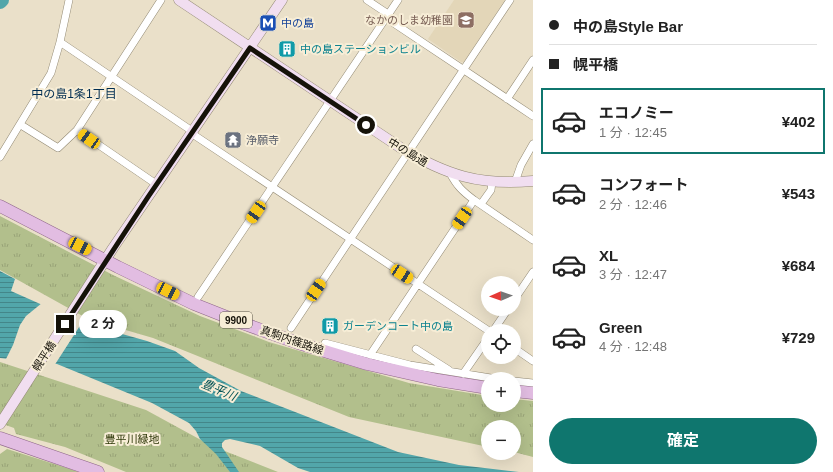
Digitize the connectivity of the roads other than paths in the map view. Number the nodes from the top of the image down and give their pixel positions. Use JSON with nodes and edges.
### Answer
{"nodes":[{"id":1,"x":69,"y":0,"type":"edge"},
{"id":2,"x":161,"y":0,"type":"edge"},
{"id":3,"x":179,"y":0,"type":"edge"},
{"id":4,"x":282,"y":0,"type":"edge"},
{"id":5,"x":367,"y":0,"type":"edge"},
{"id":6,"x":398,"y":0,"type":"edge"},
{"id":7,"x":510,"y":0,"type":"edge"},
{"id":8,"x":387,"y":16,"type":"junction"},
{"id":9,"x":60,"y":42,"type":"junction"},
{"id":10,"x":250,"y":48,"type":"junction"},
{"id":11,"x":533,"y":60,"type":"edge"},
{"id":12,"x":464,"y":69,"type":"junction"},
{"id":13,"x":112,"y":76,"type":"junction"},
{"id":14,"x":507,"y":98,"type":"junction"},
{"id":15,"x":330,"y":101,"type":"junction"},
{"id":16,"x":533,"y":116,"type":"edge"},
{"id":17,"x":21,"y":125,"type":"junction"},
{"id":18,"x":77,"y":130,"type":"junction"},
{"id":19,"x":192,"y":132,"type":"junction"},
{"id":20,"x":533,"y":144,"type":"edge"},
{"id":21,"x":408,"y":153,"type":"junction"},
{"id":22,"x":0,"y":157,"type":"edge"},
{"id":23,"x":450,"y":173,"type":"junction"},
{"id":24,"x":533,"y":181,"type":"edge"},
{"id":25,"x":492,"y":182,"type":"junction"},
{"id":26,"x":515,"y":182,"type":"junction"},
{"id":27,"x":156,"y":184,"type":"junction"},
{"id":28,"x":272,"y":188,"type":"junction"},
{"id":29,"x":474,"y":200,"type":"junction"},
{"id":30,"x":482,"y":204,"type":"junction"},
{"id":31,"x":0,"y":206,"type":"edge"},
{"id":32,"x":350,"y":240,"type":"junction"},
{"id":33,"x":533,"y":240,"type":"edge"},
{"id":34,"x":103,"y":264,"type":"junction"},
{"id":35,"x":533,"y":272,"type":"edge"},
{"id":36,"x":418,"y":284,"type":"junction"},
{"id":37,"x":521,"y":290,"type":"edge"},
{"id":38,"x":198,"y":297,"type":"dead end"},
{"id":39,"x":481,"y":326,"type":"edge"},
{"id":40,"x":291,"y":328,"type":"dead end"},
{"id":41,"x":325,"y":343,"type":"dead end"},
{"id":42,"x":416,"y":348,"type":"dead end"},
{"id":43,"x":481,"y":348,"type":"edge"},
{"id":44,"x":521,"y":353,"type":"edge"},
{"id":45,"x":370,"y":355,"type":"junction"},
{"id":46,"x":533,"y":361,"type":"edge"},
{"id":47,"x":452,"y":373,"type":"junction"},
{"id":48,"x":463,"y":374,"type":"junction"},
{"id":49,"x":481,"y":377,"type":"edge"},
{"id":50,"x":521,"y":382,"type":"edge"},
{"id":51,"x":533,"y":383,"type":"edge"},
{"id":52,"x":481,"y":387,"type":"edge"},
{"id":53,"x":521,"y":392,"type":"edge"},
{"id":54,"x":533,"y":393,"type":"edge"},
{"id":55,"x":0,"y":424,"type":"edge"},
{"id":56,"x":0,"y":438,"type":"edge"},
{"id":57,"x":98,"y":472,"type":"edge"}],
"edges":[{"from":1,"to":9,"type":"street"},
{"from":2,"to":13,"type":"street"},
{"from":3,"to":10,"type":"street","name":"中の島通"},
{"from":4,"to":10,"type":"street","name":"幌平橋"},
{"from":5,"to":8,"type":"street"},
{"from":6,"to":8,"type":"street"},
{"from":7,"to":12,"type":"street"},
{"from":8,"to":12,"type":"street"},
{"from":8,"to":15,"type":"street"},
{"from":9,"to":13,"type":"street"},
{"from":9,"to":17,"type":"street"},
{"from":10,"to":15,"type":"street","name":"中の島通"},
{"from":10,"to":19,"type":"street","name":"幌平橋"},
{"from":11,"to":14,"type":"street"},
{"from":12,"to":14,"type":"street"},
{"from":12,"to":21,"type":"street"},
{"from":13,"to":18,"type":"street"},
{"from":13,"to":19,"type":"street"},
{"from":14,"to":16,"type":"street"},
{"from":15,"to":21,"type":"street","name":"中の島通"},
{"from":15,"to":28,"type":"street"},
{"from":17,"to":18,"type":"street"},
{"from":17,"to":22,"type":"street"},
{"from":18,"to":27,"type":"street"},
{"from":19,"to":27,"type":"street","name":"幌平橋"},
{"from":19,"to":28,"type":"street"},
{"from":20,"to":26,"type":"street"},
{"from":21,"to":23,"type":"street","name":"中の島通"},
{"from":21,"to":32,"type":"street"},
{"from":23,"to":25,"type":"street","name":"中の島通"},
{"from":23,"to":29,"type":"street"},
{"from":24,"to":26,"type":"street","name":"中の島通"},
{"from":25,"to":26,"type":"street","name":"中の島通"},
{"from":25,"to":30,"type":"street"},
{"from":27,"to":34,"type":"street","name":"幌平橋"},
{"from":28,"to":32,"type":"street"},
{"from":28,"to":38,"type":"street"},
{"from":29,"to":30,"type":"street"},
{"from":29,"to":36,"type":"street"},
{"from":30,"to":33,"type":"street"},
{"from":31,"to":34,"type":"main road","name":"真駒内篠路線","number":"9900"},
{"from":32,"to":36,"type":"street"},
{"from":32,"to":40,"type":"street"},
{"from":34,"to":52,"type":"main road","name":"真駒内篠路線","number":"9900"},
{"from":34,"to":55,"type":"street","name":"幌平橋"},
{"from":35,"to":37,"type":"street"},
{"from":36,"to":39,"type":"street"},
{"from":36,"to":45,"type":"street"},
{"from":41,"to":45,"type":"street"},
{"from":42,"to":47,"type":"street"},
{"from":43,"to":48,"type":"street"},
{"from":44,"to":46,"type":"street"},
{"from":45,"to":47,"type":"street"},
{"from":47,"to":48,"type":"street"},
{"from":48,"to":49,"type":"street"},
{"from":50,"to":51,"type":"street"},
{"from":53,"to":54,"type":"main road"},
{"from":56,"to":57,"type":"main road"}]}
